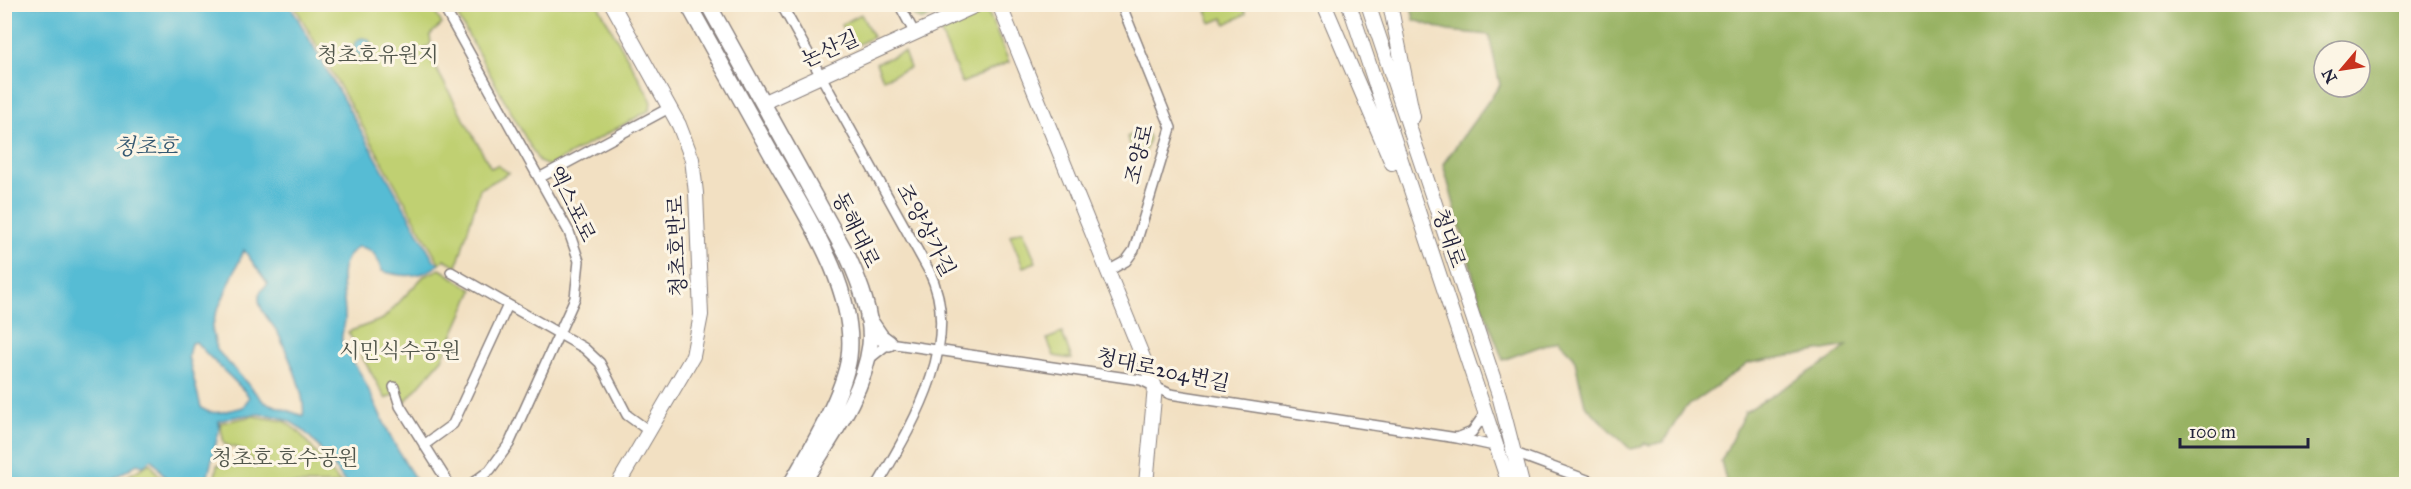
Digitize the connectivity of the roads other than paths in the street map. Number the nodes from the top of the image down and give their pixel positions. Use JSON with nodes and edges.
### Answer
{"nodes":[{"id":1,"x":442,"y":4,"type":"edge"},
{"id":2,"x":612,"y":4,"type":"edge"},
{"id":3,"x":688,"y":4,"type":"edge"},
{"id":4,"x":708,"y":4,"type":"edge"},
{"id":5,"x":781,"y":4,"type":"edge"},
{"id":6,"x":899,"y":4,"type":"edge"},
{"id":7,"x":979,"y":4,"type":"edge"},
{"id":8,"x":999,"y":4,"type":"edge"},
{"id":9,"x":1121,"y":4,"type":"edge"},
{"id":10,"x":1324,"y":4,"type":"edge"},
{"id":11,"x":1349,"y":4,"type":"edge"},
{"id":12,"x":1368,"y":4,"type":"edge"},
{"id":13,"x":1390,"y":4,"type":"edge"},
{"id":14,"x":915,"y":34,"type":"junction"},
{"id":15,"x":821,"y":76,"type":"junction"},
{"id":16,"x":764,"y":102,"type":"junction"},
{"id":17,"x":669,"y":108,"type":"junction"},
{"id":18,"x":539,"y":178,"type":"junction"},
{"id":19,"x":1449,"y":249,"type":"junction"},
{"id":20,"x":1433,"y":257,"type":"junction"},
{"id":21,"x":1108,"y":271,"type":"junction"},
{"id":22,"x":451,"y":272,"type":"dead end"},
{"id":23,"x":508,"y":304,"type":"junction"},
{"id":24,"x":867,"y":315,"type":"junction"},
{"id":25,"x":559,"y":333,"type":"junction"},
{"id":26,"x":890,"y":343,"type":"junction"},
{"id":27,"x":937,"y":350,"type":"junction"},
{"id":28,"x":867,"y":362,"type":"junction"},
{"id":29,"x":394,"y":387,"type":"dead end"},
{"id":30,"x":1155,"y":387,"type":"junction"},
{"id":31,"x":1487,"y":410,"type":"junction"},
{"id":32,"x":649,"y":431,"type":"junction"},
{"id":33,"x":1457,"y":438,"type":"junction"},
{"id":34,"x":424,"y":444,"type":"junction"},
{"id":35,"x":1499,"y":447,"type":"junction"},
{"id":36,"x":1515,"y":453,"type":"junction"},
{"id":37,"x":449,"y":484,"type":"edge"},
{"id":38,"x":471,"y":484,"type":"edge"},
{"id":39,"x":618,"y":484,"type":"edge"},
{"id":40,"x":791,"y":484,"type":"edge"},
{"id":41,"x":802,"y":484,"type":"edge"},
{"id":42,"x":878,"y":484,"type":"edge"},
{"id":43,"x":1146,"y":484,"type":"edge"},
{"id":44,"x":1509,"y":484,"type":"edge"},
{"id":45,"x":1522,"y":484,"type":"edge"},
{"id":46,"x":1598,"y":484,"type":"edge"}],
"edges":[{"from":1,"to":18,"type":"street","name":"엑스포로"},
{"from":2,"to":17,"type":"street","name":"청초호반로"},
{"from":3,"to":40,"type":"main road","name":"동해대로"},
{"from":4,"to":16,"type":"main road","name":"동해대로"},
{"from":5,"to":15,"type":"street","name":"조양상가길"},
{"from":6,"to":14,"type":"street"},
{"from":7,"to":14,"type":"street","name":"논산길"},
{"from":8,"to":21,"type":"street"},
{"from":9,"to":21,"type":"street","name":"조양로"},
{"from":10,"to":20,"type":"street"},
{"from":11,"to":20,"type":"street","name":"청대로"},
{"from":12,"to":19,"type":"street","name":"청대로"},
{"from":13,"to":19,"type":"street"},
{"from":14,"to":15,"type":"street","name":"논산길"},
{"from":15,"to":16,"type":"street","name":"논산길"},
{"from":15,"to":27,"type":"street","name":"조양상가길"},
{"from":16,"to":24,"type":"main road","name":"동해대로"},
{"from":17,"to":18,"type":"street"},
{"from":17,"to":32,"type":"street","name":"청초호반로"},
{"from":18,"to":25,"type":"street","name":"엑스포로"},
{"from":19,"to":36,"type":"street","name":"청대로"},
{"from":20,"to":31,"type":"street","name":"청대로"},
{"from":21,"to":30,"type":"street"},
{"from":22,"to":23,"type":"street"},
{"from":23,"to":25,"type":"street"},
{"from":23,"to":34,"type":"street"},
{"from":24,"to":26,"type":"main road"},
{"from":24,"to":28,"type":"main road","name":"동해대로"},
{"from":25,"to":32,"type":"street"},
{"from":25,"to":38,"type":"street","name":"엑스포로"},
{"from":26,"to":27,"type":"street","name":"청대로204번길"},
{"from":26,"to":28,"type":"street"},
{"from":27,"to":30,"type":"street","name":"청대로204번길"},
{"from":27,"to":42,"type":"street","name":"조양상가길"},
{"from":28,"to":41,"type":"main road","name":"동해대로"},
{"from":29,"to":34,"type":"street"},
{"from":30,"to":33,"type":"street","name":"청대로204번길"},
{"from":30,"to":43,"type":"street"},
{"from":31,"to":33,"type":"street"},
{"from":31,"to":35,"type":"street","name":"청대로"},
{"from":32,"to":39,"type":"street","name":"청초호반로"},
{"from":33,"to":35,"type":"street","name":"청대로204번길"},
{"from":34,"to":37,"type":"street"},
{"from":35,"to":36,"type":"street"},
{"from":35,"to":44,"type":"street","name":"청대로"},
{"from":36,"to":45,"type":"street","name":"청대로"},
{"from":36,"to":46,"type":"street"}]}
